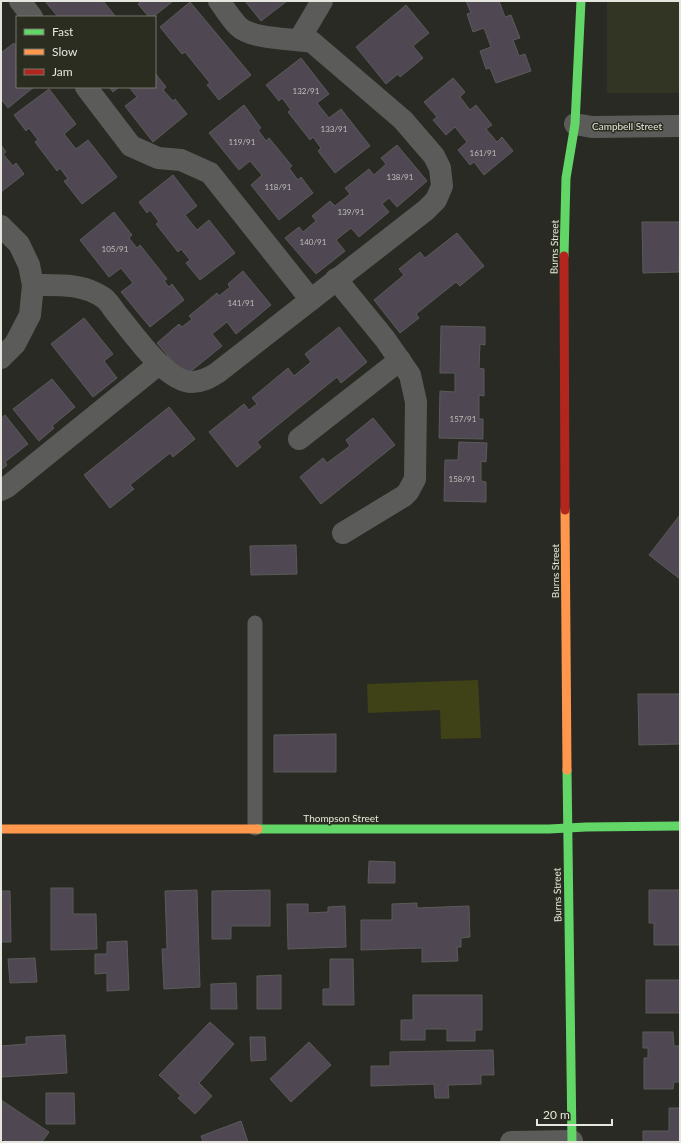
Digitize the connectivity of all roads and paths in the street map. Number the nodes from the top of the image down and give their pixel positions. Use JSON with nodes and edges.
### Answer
{"nodes":[{"id":1,"x":20,"y":1,"type":"edge"},
{"id":2,"x":219,"y":1,"type":"edge"},
{"id":3,"x":322,"y":1,"type":"edge"},
{"id":4,"x":581,"y":1,"type":"edge"},
{"id":5,"x":31,"y":16,"type":"edge"},
{"id":6,"x":299,"y":40,"type":"junction"},
{"id":7,"x":87,"y":88,"type":"edge"},
{"id":8,"x":575,"y":124,"type":"junction"},
{"id":9,"x":680,"y":126,"type":"edge"},
{"id":10,"x":1,"y":226,"type":"edge"},
{"id":11,"x":336,"y":279,"type":"junction"},
{"id":12,"x":33,"y":284,"type":"junction"},
{"id":13,"x":311,"y":300,"type":"junction"},
{"id":14,"x":1,"y":358,"type":"edge"},
{"id":15,"x":400,"y":360,"type":"junction"},
{"id":16,"x":160,"y":364,"type":"junction"},
{"id":17,"x":299,"y":439,"type":"dead end"},
{"id":18,"x":1,"y":490,"type":"edge"},
{"id":19,"x":343,"y":533,"type":"dead end"},
{"id":20,"x":255,"y":623,"type":"dead end"},
{"id":21,"x":680,"y":826,"type":"edge"},
{"id":22,"x":255,"y":828,"type":"junction"},
{"id":23,"x":567,"y":828,"type":"junction"},
{"id":24,"x":1,"y":829,"type":"edge"},
{"id":25,"x":511,"y":1142,"type":"edge"},
{"id":26,"x":572,"y":1142,"type":"edge"}],
"edges":[{"from":1,"to":5,"type":"street"},
{"from":2,"to":6,"type":"street"},
{"from":3,"to":6,"type":"street"},
{"from":4,"to":8,"type":"street","name":"Burns Street"},
{"from":6,"to":11,"type":"street"},
{"from":7,"to":13,"type":"street"},
{"from":8,"to":9,"type":"street","name":"Campbell Street"},
{"from":8,"to":23,"type":"street","name":"Burns Street"},
{"from":10,"to":12,"type":"street"},
{"from":11,"to":13,"type":"street"},
{"from":11,"to":15,"type":"street"},
{"from":12,"to":14,"type":"street"},
{"from":12,"to":16,"type":"street"},
{"from":13,"to":16,"type":"street"},
{"from":15,"to":17,"type":"street"},
{"from":15,"to":19,"type":"street"},
{"from":16,"to":18,"type":"street"},
{"from":20,"to":22,"type":"lane"},
{"from":21,"to":23,"type":"street","name":"Thompson Street"},
{"from":22,"to":23,"type":"street","name":"Thompson Street"},
{"from":22,"to":24,"type":"street","name":"Thompson Street"},
{"from":23,"to":26,"type":"street","name":"Burns Street"},
{"from":25,"to":26,"type":"street"}]}
